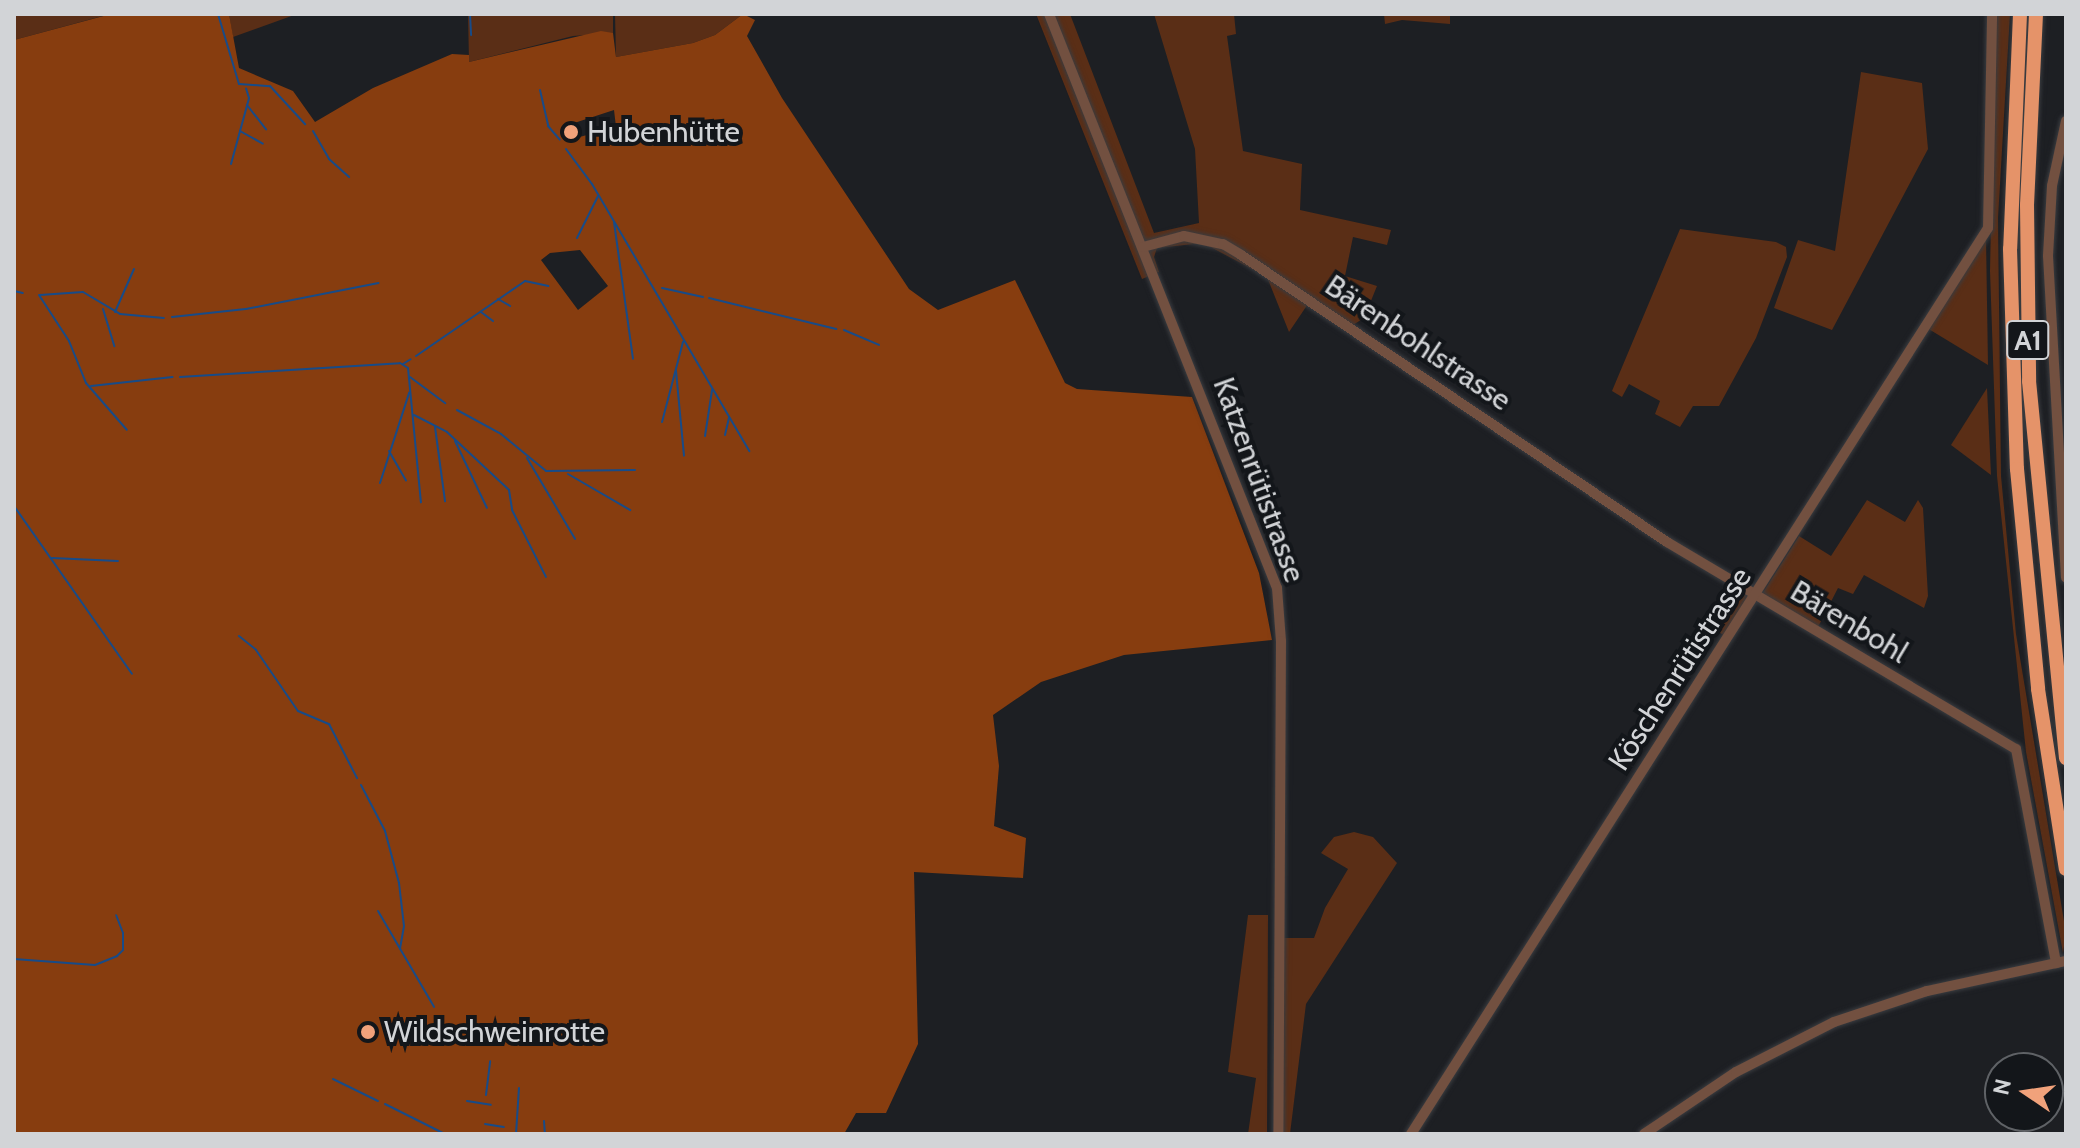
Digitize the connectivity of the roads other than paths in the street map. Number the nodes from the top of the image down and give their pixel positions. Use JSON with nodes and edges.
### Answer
{"nodes":[{"id":1,"x":1049,"y":14,"type":"edge"},
{"id":2,"x":1992,"y":14,"type":"edge"},
{"id":3,"x":2020,"y":14,"type":"edge"},
{"id":4,"x":2036,"y":14,"type":"edge"},
{"id":5,"x":2066,"y":121,"type":"edge"},
{"id":6,"x":1143,"y":247,"type":"junction"},
{"id":7,"x":1653,"y":531,"type":"joint"},
{"id":8,"x":2066,"y":577,"type":"edge"},
{"id":9,"x":1757,"y":595,"type":"junction"},
{"id":10,"x":2066,"y":758,"type":"edge"},
{"id":11,"x":2066,"y":869,"type":"edge"},
{"id":12,"x":2062,"y":962,"type":"edge"},
{"id":13,"x":1278,"y":1134,"type":"edge"},
{"id":14,"x":1411,"y":1134,"type":"edge"},
{"id":15,"x":1644,"y":1134,"type":"edge"}],
"edges":[{"from":1,"to":6,"type":"street","name":"Katzenrütistrasse"},
{"from":2,"to":9,"type":"street","name":"Köschenrütistrasse"},
{"from":3,"to":11,"type":"highway","number":"A1"},
{"from":4,"to":10,"type":"highway","number":"A1"},
{"from":5,"to":8,"type":"street"},
{"from":6,"to":7,"type":"street","name":"Bärenbohlstrasse"},
{"from":6,"to":13,"type":"street","name":"Katzenrütistrasse"},
{"from":7,"to":9,"type":"street","name":"Bärenbohl"},
{"from":9,"to":12,"type":"street","name":"Bärenbohl"},
{"from":9,"to":14,"type":"street","name":"Köschenrütistrasse"},
{"from":12,"to":15,"type":"street"}]}
